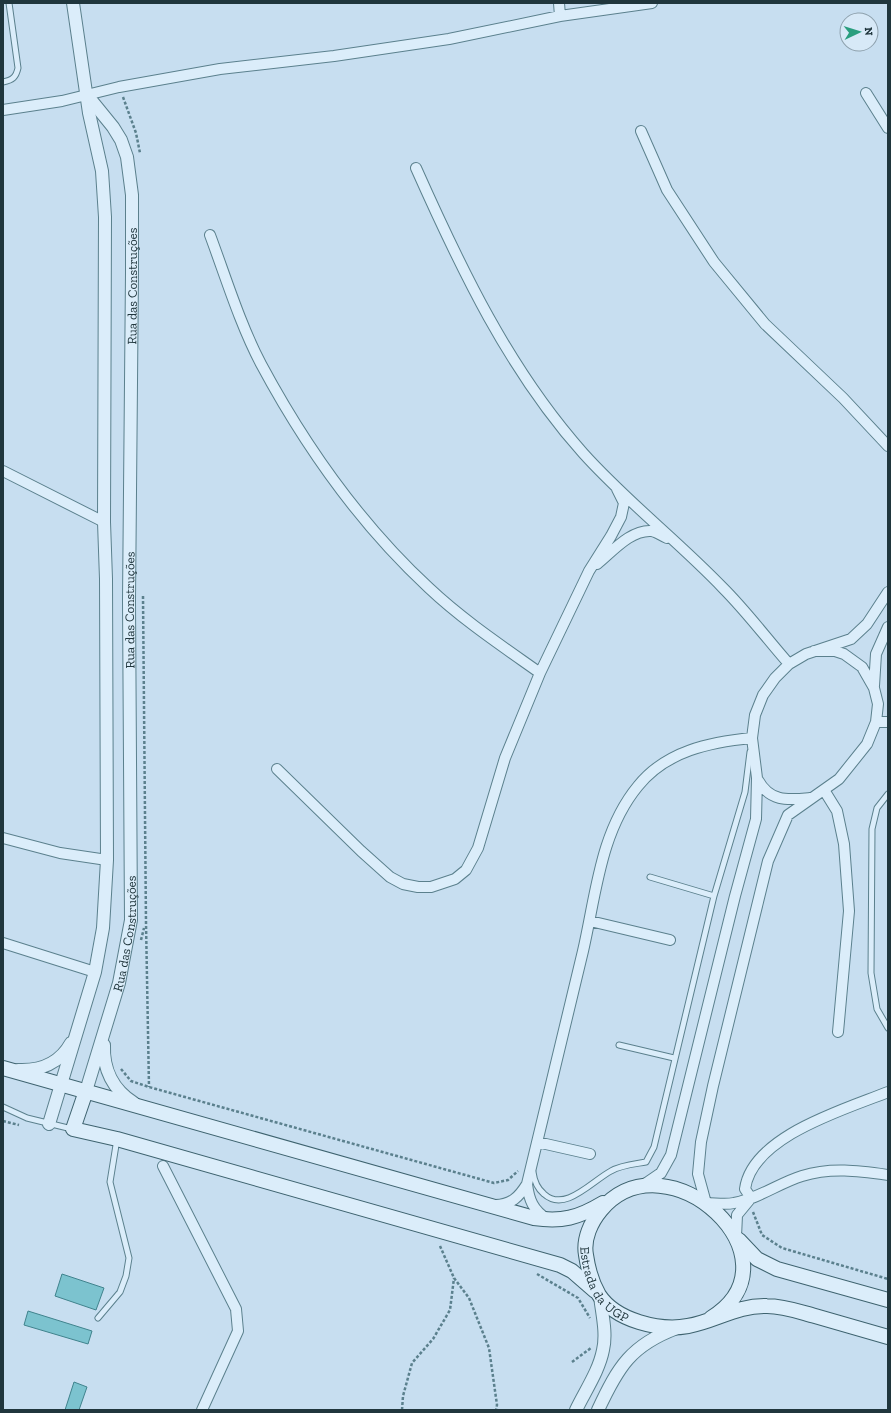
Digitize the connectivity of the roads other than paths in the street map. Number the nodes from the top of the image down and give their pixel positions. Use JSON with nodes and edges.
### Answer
{"nodes":[{"id":1,"x":9,"y":3,"type":"edge"},
{"id":2,"x":559,"y":3,"type":"edge"},
{"id":3,"x":652,"y":3,"type":"edge"},
{"id":4,"x":72,"y":6,"type":"edge"},
{"id":5,"x":560,"y":16,"type":"junction"},
{"id":6,"x":3,"y":82,"type":"edge"},
{"id":7,"x":866,"y":93,"type":"dead end"},
{"id":8,"x":87,"y":95,"type":"junction"},
{"id":9,"x":3,"y":110,"type":"edge"},
{"id":10,"x":888,"y":128,"type":"edge"},
{"id":11,"x":641,"y":131,"type":"dead end"},
{"id":12,"x":416,"y":168,"type":"dead end"},
{"id":13,"x":210,"y":235,"type":"dead end"},
{"id":14,"x":888,"y":446,"type":"edge"},
{"id":15,"x":3,"y":471,"type":"edge"},
{"id":16,"x":617,"y":489,"type":"junction"},
{"id":17,"x":104,"y":522,"type":"junction"},
{"id":18,"x":677,"y":542,"type":"junction"},
{"id":19,"x":589,"y":570,"type":"junction"},
{"id":20,"x":888,"y":592,"type":"edge"},
{"id":21,"x":888,"y":627,"type":"edge"},
{"id":22,"x":814,"y":651,"type":"junction"},
{"id":23,"x":789,"y":664,"type":"junction"},
{"id":24,"x":540,"y":673,"type":"junction"},
{"id":25,"x":874,"y":688,"type":"junction"},
{"id":26,"x":876,"y":722,"type":"junction"},
{"id":27,"x":888,"y":722,"type":"edge"},
{"id":28,"x":752,"y":738,"type":"junction"},
{"id":29,"x":277,"y":769,"type":"dead end"},
{"id":30,"x":757,"y":778,"type":"junction"},
{"id":31,"x":824,"y":790,"type":"junction"},
{"id":32,"x":888,"y":794,"type":"edge"},
{"id":33,"x":811,"y":798,"type":"junction"},
{"id":34,"x":3,"y":838,"type":"edge"},
{"id":35,"x":107,"y":860,"type":"junction"},
{"id":36,"x":650,"y":877,"type":"dead end"},
{"id":37,"x":714,"y":896,"type":"junction"},
{"id":38,"x":590,"y":920,"type":"junction"},
{"id":39,"x":670,"y":940,"type":"dead end"},
{"id":40,"x":3,"y":943,"type":"edge"},
{"id":41,"x":95,"y":972,"type":"junction"},
{"id":42,"x":84,"y":1014,"type":"junction"},
{"id":43,"x":107,"y":1026,"type":"junction"},
{"id":44,"x":888,"y":1028,"type":"edge"},
{"id":45,"x":838,"y":1032,"type":"dead end"},
{"id":46,"x":619,"y":1045,"type":"dead end"},
{"id":47,"x":674,"y":1058,"type":"junction"},
{"id":48,"x":6,"y":1068,"type":"edge"},
{"id":49,"x":62,"y":1084,"type":"junction"},
{"id":50,"x":86,"y":1091,"type":"junction"},
{"id":51,"x":888,"y":1092,"type":"edge"},
{"id":52,"x":3,"y":1107,"type":"edge"},
{"id":53,"x":142,"y":1108,"type":"junction"},
{"id":54,"x":49,"y":1124,"type":"junction"},
{"id":55,"x":73,"y":1129,"type":"junction"},
{"id":56,"x":117,"y":1140,"type":"junction"},
{"id":57,"x":537,"y":1142,"type":"junction"},
{"id":58,"x":590,"y":1154,"type":"dead end"},
{"id":59,"x":532,"y":1161,"type":"junction"},
{"id":60,"x":163,"y":1166,"type":"dead end"},
{"id":61,"x":888,"y":1175,"type":"edge"},
{"id":62,"x":527,"y":1184,"type":"junction"},
{"id":63,"x":642,"y":1186,"type":"junction"},
{"id":64,"x":618,"y":1195,"type":"junction"},
{"id":65,"x":751,"y":1198,"type":"junction"},
{"id":66,"x":706,"y":1203,"type":"junction"},
{"id":67,"x":490,"y":1206,"type":"junction"},
{"id":68,"x":548,"y":1220,"type":"junction"},
{"id":69,"x":736,"y":1237,"type":"junction"},
{"id":70,"x":600,"y":1296,"type":"junction"},
{"id":71,"x":888,"y":1300,"type":"edge"},
{"id":72,"x":98,"y":1318,"type":"dead end"},
{"id":73,"x":711,"y":1318,"type":"junction"},
{"id":74,"x":680,"y":1327,"type":"junction"},
{"id":75,"x":888,"y":1337,"type":"edge"},
{"id":76,"x":202,"y":1410,"type":"edge"},
{"id":77,"x":576,"y":1410,"type":"edge"},
{"id":78,"x":598,"y":1410,"type":"edge"}],
"edges":[{"from":1,"to":6,"type":"lane"},
{"from":2,"to":5,"type":"street"},
{"from":3,"to":5,"type":"street"},
{"from":4,"to":8,"type":"street","name":"Rua das Construções"},
{"from":5,"to":8,"type":"street"},
{"from":7,"to":10,"type":"street"},
{"from":8,"to":9,"type":"street"},
{"from":8,"to":17,"type":"street","name":"Rua das Construções"},
{"from":8,"to":43,"type":"street","name":"Rua das Construções"},
{"from":11,"to":14,"type":"street"},
{"from":12,"to":16,"type":"street"},
{"from":13,"to":24,"type":"street"},
{"from":15,"to":17,"type":"street"},
{"from":16,"to":18,"type":"street"},
{"from":16,"to":19,"type":"street"},
{"from":17,"to":35,"type":"street","name":"Rua das Construções"},
{"from":18,"to":19,"type":"street"},
{"from":18,"to":23,"type":"street"},
{"from":19,"to":24,"type":"street"},
{"from":20,"to":22,"type":"street"},
{"from":21,"to":25,"type":"street"},
{"from":22,"to":23,"type":"street"},
{"from":22,"to":25,"type":"street"},
{"from":23,"to":28,"type":"street"},
{"from":24,"to":29,"type":"street"},
{"from":25,"to":26,"type":"street"},
{"from":26,"to":27,"type":"street"},
{"from":26,"to":31,"type":"street"},
{"from":28,"to":30,"type":"street"},
{"from":28,"to":37,"type":"lane"},
{"from":28,"to":38,"type":"street"},
{"from":30,"to":33,"type":"street"},
{"from":30,"to":63,"type":"street"},
{"from":31,"to":33,"type":"street"},
{"from":31,"to":45,"type":"street"},
{"from":32,"to":44,"type":"lane"},
{"from":33,"to":66,"type":"street"},
{"from":34,"to":35,"type":"street"},
{"from":35,"to":41,"type":"street","name":"Rua das Construções"},
{"from":36,"to":37,"type":"lane"},
{"from":37,"to":47,"type":"lane"},
{"from":38,"to":39,"type":"street"},
{"from":38,"to":57,"type":"street"},
{"from":40,"to":41,"type":"street"},
{"from":41,"to":42,"type":"street","name":"Rua das Construções"},
{"from":42,"to":48,"type":"street"},
{"from":42,"to":49,"type":"street","name":"Rua das Construções"},
{"from":43,"to":50,"type":"street","name":"Rua das Construções"},
{"from":43,"to":53,"type":"street"},
{"from":46,"to":47,"type":"lane"},
{"from":47,"to":59,"type":"lane"},
{"from":48,"to":49,"type":"main road"},
{"from":49,"to":50,"type":"main road"},
{"from":49,"to":54,"type":"street","name":"Rua das Construções"},
{"from":50,"to":53,"type":"main road"},
{"from":50,"to":55,"type":"main road","name":"Rua das Construções"},
{"from":51,"to":65,"type":"street"},
{"from":52,"to":54,"type":"lane"},
{"from":53,"to":67,"type":"main road"},
{"from":54,"to":55,"type":"lane"},
{"from":55,"to":56,"type":"main road"},
{"from":56,"to":70,"type":"main road"},
{"from":56,"to":72,"type":"lane"},
{"from":57,"to":58,"type":"street"},
{"from":57,"to":59,"type":"street"},
{"from":59,"to":62,"type":"street"},
{"from":60,"to":76,"type":"street"},
{"from":61,"to":65,"type":"street"},
{"from":62,"to":67,"type":"street"},
{"from":62,"to":68,"type":"street"},
{"from":63,"to":64,"type":"main road","name":"Estrada da UGP"},
{"from":63,"to":66,"type":"main road","name":"Estrada da UGP"},
{"from":64,"to":68,"type":"main road"},
{"from":64,"to":70,"type":"main road","name":"Estrada da UGP"},
{"from":65,"to":66,"type":"street"},
{"from":65,"to":69,"type":"street"},
{"from":66,"to":69,"type":"main road","name":"Estrada da UGP"},
{"from":67,"to":68,"type":"main road"},
{"from":69,"to":71,"type":"main road","name":"Estrada da UGP"},
{"from":69,"to":73,"type":"main road","name":"Estrada da UGP"},
{"from":70,"to":74,"type":"main road","name":"Estrada da UGP"},
{"from":70,"to":77,"type":"street"},
{"from":73,"to":74,"type":"main road","name":"Estrada da UGP"},
{"from":73,"to":75,"type":"main road","name":"Estrada da UGP"},
{"from":74,"to":78,"type":"street"}]}
